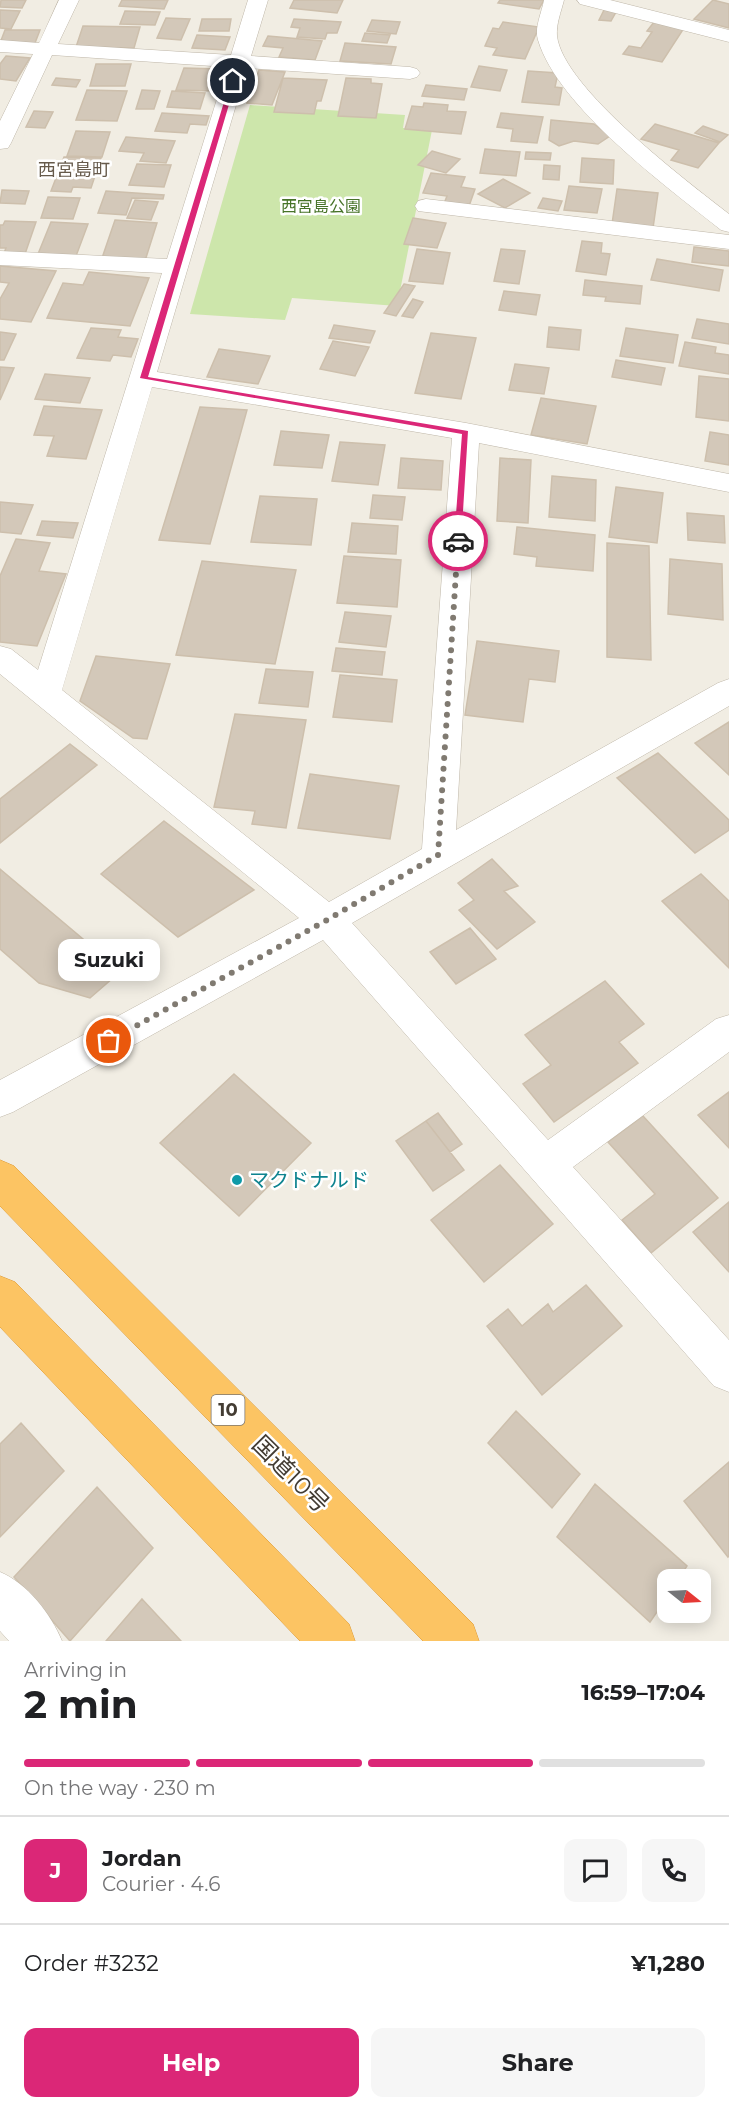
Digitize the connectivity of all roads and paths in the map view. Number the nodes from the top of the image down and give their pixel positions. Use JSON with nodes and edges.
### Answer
{"nodes":[{"id":1,"x":69,"y":0,"type":"edge"},
{"id":2,"x":258,"y":0,"type":"edge"},
{"id":3,"x":554,"y":0,"type":"edge"},
{"id":4,"x":587,"y":0,"type":"edge"},
{"id":5,"x":729,"y":36,"type":"edge"},
{"id":6,"x":0,"y":46,"type":"edge"},
{"id":7,"x":46,"y":49,"type":"junction"},
{"id":8,"x":239,"y":60,"type":"junction"},
{"id":9,"x":410,"y":73,"type":"dead end"},
{"id":10,"x":0,"y":143,"type":"edge"},
{"id":11,"x":426,"y":206,"type":"dead end"},
{"id":12,"x":729,"y":225,"type":"edge"},
{"id":13,"x":729,"y":242,"type":"edge"},
{"id":14,"x":0,"y":258,"type":"edge"},
{"id":15,"x":176,"y":267,"type":"junction"},
{"id":16,"x":144,"y":378,"type":"junction"},
{"id":17,"x":466,"y":432,"type":"junction"},
{"id":18,"x":729,"y":483,"type":"edge"},
{"id":19,"x":0,"y":657,"type":"edge"},
{"id":20,"x":729,"y":691,"type":"edge"},
{"id":21,"x":46,"y":693,"type":"junction"},
{"id":22,"x":438,"y":855,"type":"junction"},
{"id":23,"x":327,"y":920,"type":"junction"},
{"id":24,"x":729,"y":1031,"type":"edge"},
{"id":25,"x":0,"y":1100,"type":"edge"},
{"id":26,"x":546,"y":1164,"type":"junction"},
{"id":27,"x":0,"y":1179,"type":"edge"},
{"id":28,"x":0,"y":1297,"type":"edge"},
{"id":29,"x":729,"y":1371,"type":"edge"},
{"id":30,"x":0,"y":1595,"type":"edge"},
{"id":31,"x":39,"y":1641,"type":"edge"},
{"id":32,"x":332,"y":1641,"type":"edge"},
{"id":33,"x":456,"y":1641,"type":"edge"}],
"edges":[{"from":1,"to":7,"type":"street"},
{"from":2,"to":8,"type":"street"},
{"from":3,"to":12,"type":"street"},
{"from":4,"to":5,"type":"street"},
{"from":6,"to":7,"type":"street"},
{"from":7,"to":8,"type":"street"},
{"from":7,"to":10,"type":"street"},
{"from":8,"to":9,"type":"street"},
{"from":8,"to":15,"type":"street"},
{"from":11,"to":13,"type":"street"},
{"from":14,"to":15,"type":"street"},
{"from":15,"to":16,"type":"street"},
{"from":16,"to":17,"type":"street"},
{"from":16,"to":21,"type":"street"},
{"from":17,"to":18,"type":"street"},
{"from":17,"to":22,"type":"street"},
{"from":19,"to":21,"type":"street"},
{"from":20,"to":22,"type":"street"},
{"from":21,"to":23,"type":"street"},
{"from":22,"to":23,"type":"street"},
{"from":23,"to":25,"type":"street"},
{"from":23,"to":26,"type":"street"},
{"from":24,"to":26,"type":"street"},
{"from":26,"to":29,"type":"street"},
{"from":27,"to":33,"type":"highway","name":"国道10号","number":"10"},
{"from":28,"to":32,"type":"highway"},
{"from":30,"to":31,"type":"street"}]}
